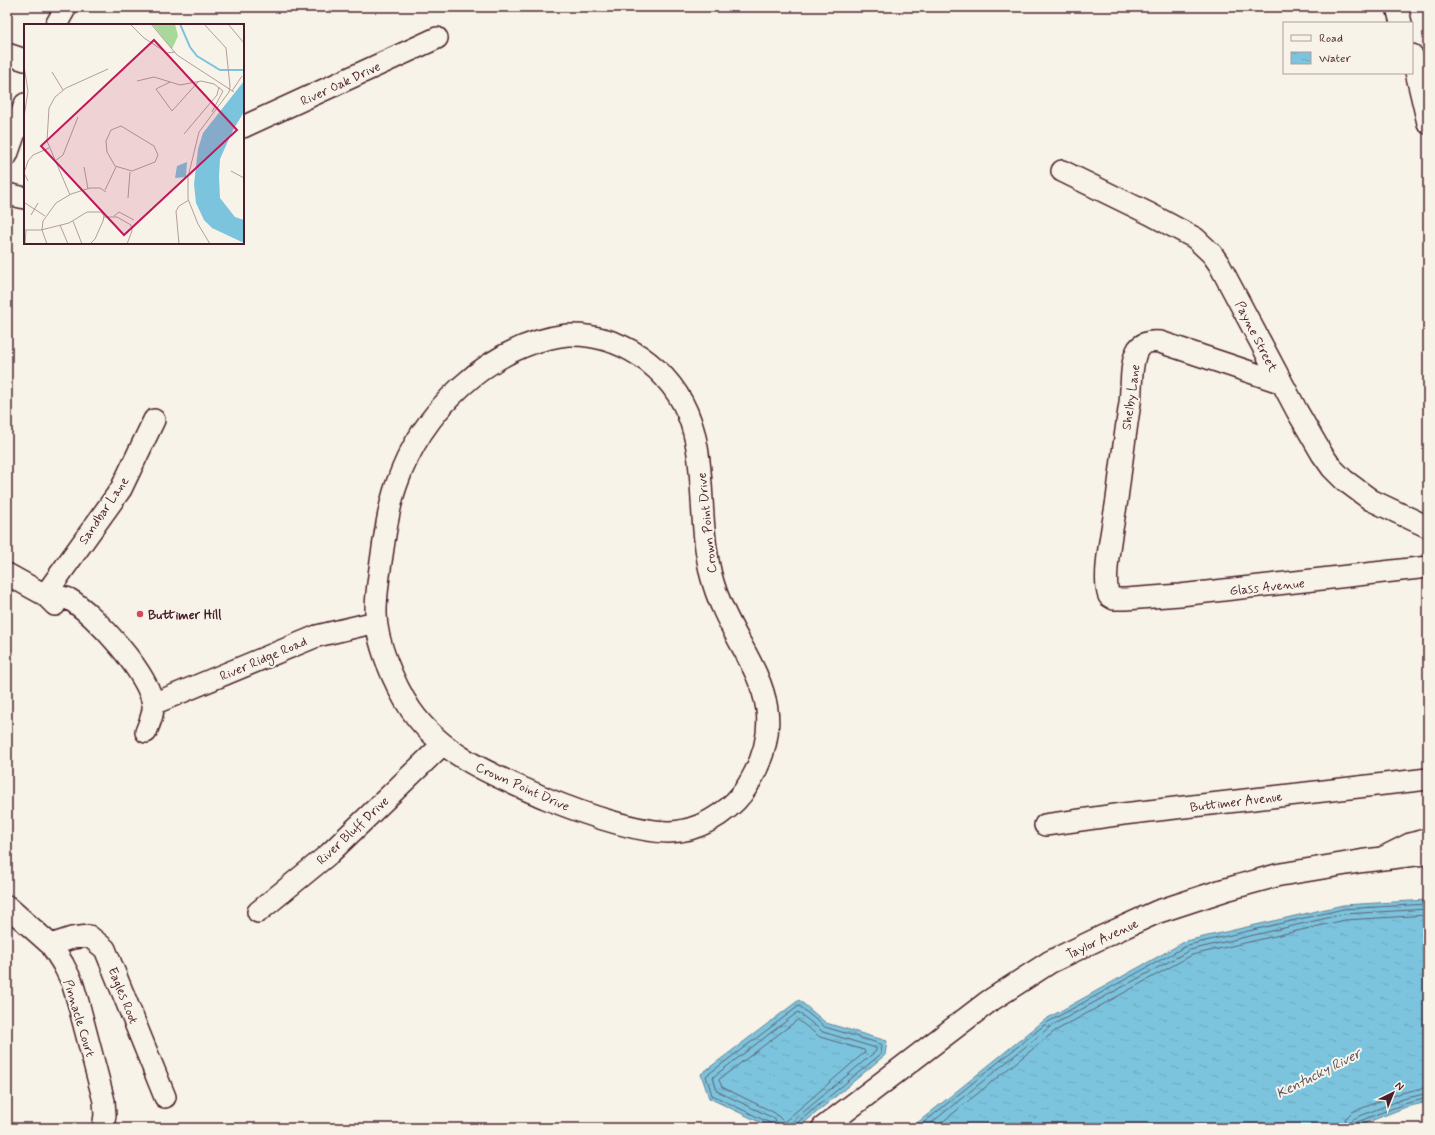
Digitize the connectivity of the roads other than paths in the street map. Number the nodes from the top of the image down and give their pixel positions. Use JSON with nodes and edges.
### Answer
{"nodes":[{"id":1,"x":66,"y":7,"type":"edge"},
{"id":2,"x":1397,"y":7,"type":"edge"},
{"id":3,"x":1401,"y":22,"type":"edge"},
{"id":4,"x":57,"y":24,"type":"edge"},
{"id":5,"x":437,"y":38,"type":"dead end"},
{"id":6,"x":7,"y":54,"type":"edge"},
{"id":7,"x":1413,"y":59,"type":"edge"},
{"id":8,"x":24,"y":60,"type":"edge"},
{"id":9,"x":24,"y":107,"type":"edge"},
{"id":10,"x":1428,"y":123,"type":"edge"},
{"id":11,"x":244,"y":128,"type":"edge"},
{"id":12,"x":7,"y":155,"type":"edge"},
{"id":13,"x":1062,"y":171,"type":"dead end"},
{"id":14,"x":7,"y":194,"type":"edge"},
{"id":15,"x":24,"y":198,"type":"edge"},
{"id":16,"x":1280,"y":382,"type":"junction"},
{"id":17,"x":154,"y":420,"type":"dead end"},
{"id":18,"x":1428,"y":527,"type":"edge"},
{"id":19,"x":1428,"y":567,"type":"edge"},
{"id":20,"x":7,"y":574,"type":"edge"},
{"id":21,"x":1108,"y":594,"type":"joint"},
{"id":22,"x":45,"y":595,"type":"junction"},
{"id":23,"x":376,"y":622,"type":"junction"},
{"id":24,"x":153,"y":704,"type":"junction"},
{"id":25,"x":146,"y":732,"type":"dead end"},
{"id":26,"x":443,"y":744,"type":"junction"},
{"id":27,"x":1428,"y":779,"type":"edge"},
{"id":28,"x":1045,"y":825,"type":"dead end"},
{"id":29,"x":1428,"y":839,"type":"edge"},
{"id":30,"x":1428,"y":853,"type":"edge"},
{"id":31,"x":1380,"y":859,"type":"junction"},
{"id":32,"x":7,"y":906,"type":"edge"},
{"id":33,"x":258,"y":912,"type":"dead end"},
{"id":34,"x":51,"y":946,"type":"junction"},
{"id":35,"x":165,"y":1097,"type":"dead end"},
{"id":36,"x":103,"y":1128,"type":"edge"},
{"id":37,"x":823,"y":1128,"type":"edge"}],
"edges":[{"from":1,"to":4,"type":"street"},
{"from":2,"to":3,"type":"street"},
{"from":5,"to":11,"type":"street","name":"River Oak Drive"},
{"from":6,"to":8,"type":"street"},
{"from":7,"to":10,"type":"street"},
{"from":9,"to":12,"type":"street"},
{"from":13,"to":16,"type":"street","name":"Payne Street"},
{"from":14,"to":15,"type":"street"},
{"from":16,"to":18,"type":"street","name":"Payne Street"},
{"from":16,"to":21,"type":"street","name":"Shelby Lane"},
{"from":17,"to":22,"type":"street","name":"Sandbar Lane"},
{"from":19,"to":21,"type":"street","name":"Glass Avenue"},
{"from":20,"to":22,"type":"street"},
{"from":22,"to":24,"type":"street"},
{"from":23,"to":24,"type":"street","name":"River Ridge Road"},
{"from":23,"to":26,"type":"street","name":"Crown Point Drive"},
{"from":23,"to":26,"type":"street","name":"Crown Point Drive"},
{"from":24,"to":25,"type":"street"},
{"from":26,"to":33,"type":"street","name":"River Bluff Drive"},
{"from":27,"to":28,"type":"street","name":"Buttimer Avenue"},
{"from":29,"to":31,"type":"street"},
{"from":30,"to":31,"type":"main road","name":"Taylor Avenue"},
{"from":31,"to":37,"type":"main road","name":"Taylor Avenue"},
{"from":32,"to":34,"type":"street","name":"Pinnacle Court"},
{"from":34,"to":35,"type":"street","name":"Eagles Root"},
{"from":34,"to":36,"type":"street","name":"Pinnacle Court"}]}
